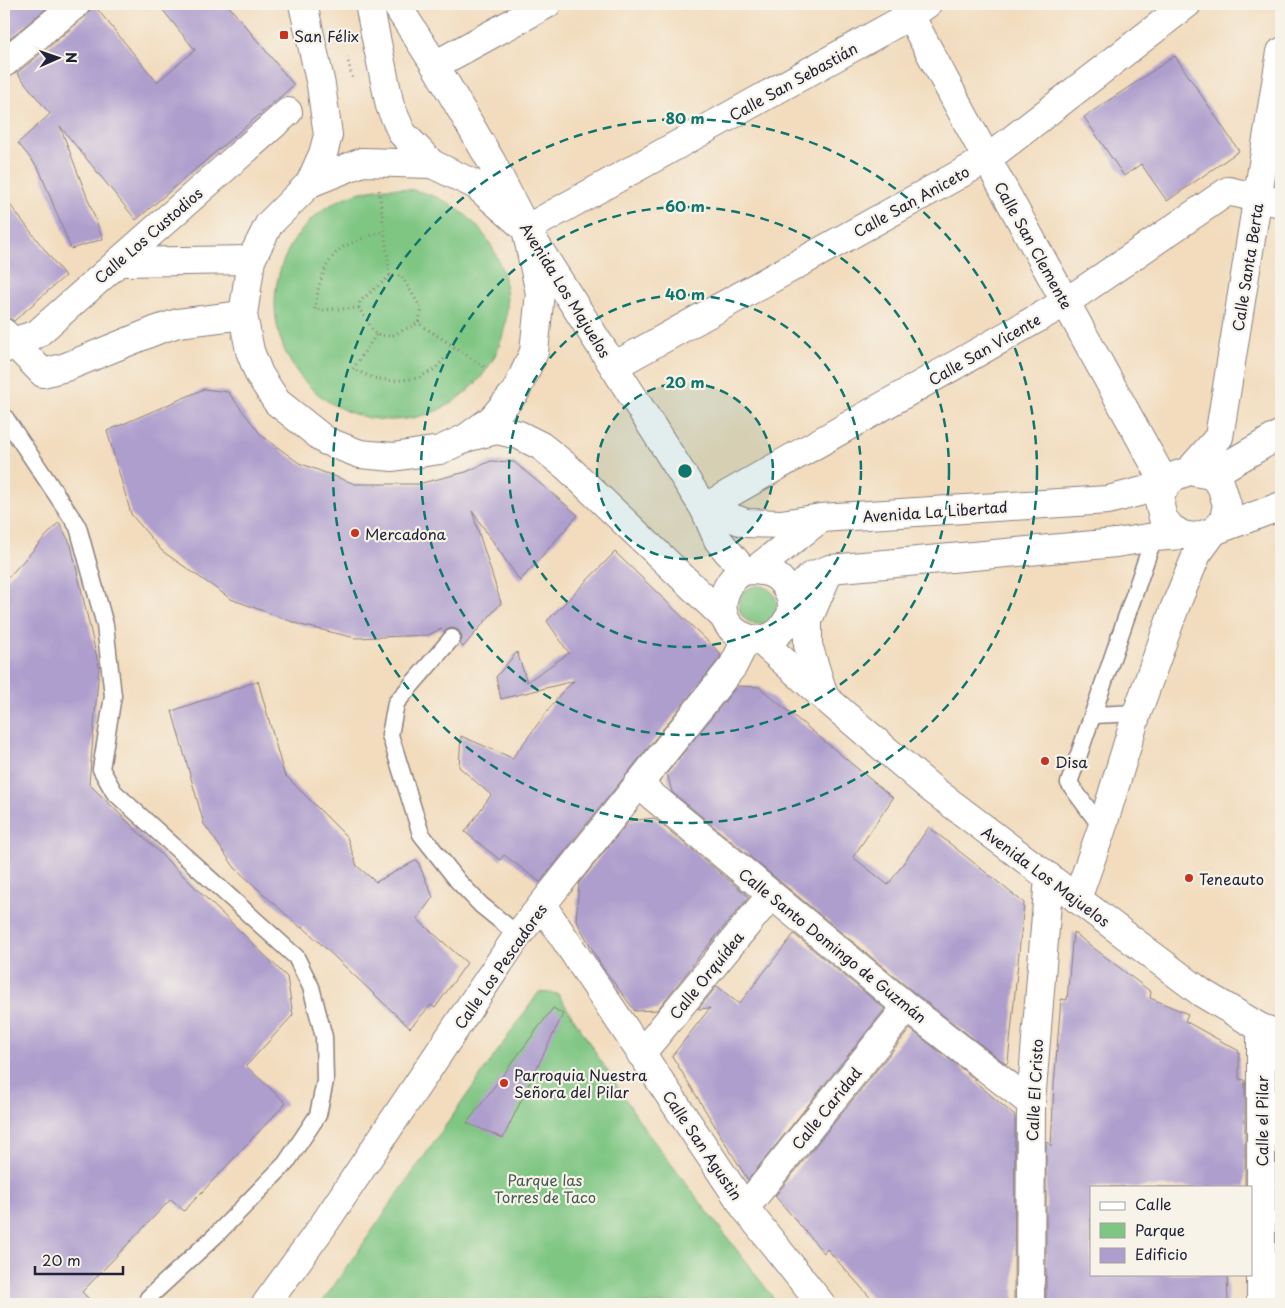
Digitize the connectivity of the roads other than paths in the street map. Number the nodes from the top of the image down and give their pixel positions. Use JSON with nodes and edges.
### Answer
{"nodes":[{"id":1,"x":76,"y":4,"type":"edge"},
{"id":2,"x":303,"y":4,"type":"edge"},
{"id":3,"x":370,"y":4,"type":"edge"},
{"id":4,"x":396,"y":4,"type":"edge"},
{"id":5,"x":546,"y":4,"type":"edge"},
{"id":6,"x":1187,"y":4,"type":"edge"},
{"id":7,"x":914,"y":8,"type":"edge"},
{"id":8,"x":1281,"y":52,"type":"edge"},
{"id":9,"x":4,"y":63,"type":"edge"},
{"id":10,"x":435,"y":65,"type":"junction"},
{"id":11,"x":288,"y":112,"type":"dead end"},
{"id":12,"x":987,"y":159,"type":"junction"},
{"id":13,"x":432,"y":164,"type":"junction"},
{"id":14,"x":310,"y":183,"type":"junction"},
{"id":15,"x":1269,"y":200,"type":"edge"},
{"id":16,"x":526,"y":229,"type":"junction"},
{"id":17,"x":251,"y":260,"type":"junction"},
{"id":18,"x":118,"y":262,"type":"junction"},
{"id":19,"x":1066,"y":302,"type":"junction"},
{"id":20,"x":244,"y":315,"type":"junction"},
{"id":21,"x":7,"y":341,"type":"edge"},
{"id":22,"x":614,"y":366,"type":"junction"},
{"id":23,"x":4,"y":416,"type":"edge"},
{"id":24,"x":1281,"y":434,"type":"edge"},
{"id":25,"x":466,"y":438,"type":"junction"},
{"id":26,"x":1200,"y":473,"type":"junction"},
{"id":27,"x":1166,"y":485,"type":"junction"},
{"id":28,"x":1281,"y":506,"type":"edge"},
{"id":29,"x":704,"y":508,"type":"junction"},
{"id":30,"x":821,"y":518,"type":"junction"},
{"id":31,"x":1214,"y":530,"type":"junction"},
{"id":32,"x":1182,"y":535,"type":"junction"},
{"id":33,"x":1154,"y":537,"type":"junction"},
{"id":34,"x":830,"y":569,"type":"junction"},
{"id":35,"x":750,"y":570,"type":"junction"},
{"id":36,"x":791,"y":597,"type":"junction"},
{"id":37,"x":724,"y":617,"type":"junction"},
{"id":38,"x":764,"y":635,"type":"junction"},
{"id":39,"x":452,"y":638,"type":"dead end"},
{"id":40,"x":824,"y":697,"type":"junction"},
{"id":41,"x":1137,"y":713,"type":"junction"},
{"id":42,"x":1094,"y":715,"type":"junction"},
{"id":43,"x":638,"y":784,"type":"junction"},
{"id":44,"x":1102,"y":828,"type":"junction"},
{"id":45,"x":1048,"y":877,"type":"junction"},
{"id":46,"x":771,"y":895,"type":"junction"},
{"id":47,"x":1077,"y":899,"type":"junction"},
{"id":48,"x":542,"y":905,"type":"junction"},
{"id":49,"x":518,"y":935,"type":"junction"},
{"id":50,"x":907,"y":1007,"type":"junction"},
{"id":51,"x":1271,"y":1032,"type":"edge"},
{"id":52,"x":641,"y":1054,"type":"junction"},
{"id":53,"x":1031,"y":1102,"type":"junction"},
{"id":54,"x":745,"y":1208,"type":"junction"},
{"id":55,"x":147,"y":1304,"type":"edge"},
{"id":56,"x":266,"y":1304,"type":"edge"},
{"id":57,"x":821,"y":1304,"type":"edge"},
{"id":58,"x":1030,"y":1304,"type":"edge"},
{"id":59,"x":1261,"y":1304,"type":"edge"}],
"edges":[{"from":1,"to":9,"type":"street"},
{"from":2,"to":14,"type":"street"},
{"from":3,"to":13,"type":"street"},
{"from":4,"to":10,"type":"street","name":"Avenida Los Majuelos"},
{"from":5,"to":10,"type":"street"},
{"from":6,"to":12,"type":"street","name":"Calle San Aniceto"},
{"from":7,"to":12,"type":"street","name":"Calle San Clemente"},
{"from":7,"to":16,"type":"street","name":"Calle San Sebastián"},
{"from":8,"to":15,"type":"street","name":"Calle Santa Berta"},
{"from":10,"to":16,"type":"street","name":"Avenida Los Majuelos"},
{"from":11,"to":18,"type":"street","name":"Calle Los Custodios"},
{"from":12,"to":19,"type":"street","name":"Calle San Clemente"},
{"from":12,"to":22,"type":"street","name":"Calle San Aniceto"},
{"from":13,"to":14,"type":"street"},
{"from":13,"to":16,"type":"street"},
{"from":14,"to":17,"type":"street"},
{"from":15,"to":19,"type":"street","name":"Calle San Vicente"},
{"from":15,"to":26,"type":"street","name":"Calle Santa Berta"},
{"from":16,"to":22,"type":"street","name":"Avenida Los Majuelos"},
{"from":16,"to":25,"type":"street"},
{"from":17,"to":18,"type":"street"},
{"from":17,"to":20,"type":"street"},
{"from":18,"to":21,"type":"street","name":"Calle Los Custodios"},
{"from":19,"to":27,"type":"street","name":"Calle San Clemente"},
{"from":19,"to":29,"type":"street","name":"Calle San Vicente"},
{"from":20,"to":21,"type":"street"},
{"from":20,"to":25,"type":"street"},
{"from":22,"to":29,"type":"street","name":"Avenida Los Majuelos"},
{"from":23,"to":55,"type":"lane"},
{"from":24,"to":26,"type":"street"},
{"from":25,"to":37,"type":"street"},
{"from":26,"to":27,"type":"street"},
{"from":26,"to":31,"type":"street"},
{"from":27,"to":30,"type":"street","name":"Avenida La Libertad"},
{"from":27,"to":32,"type":"street"},
{"from":28,"to":31,"type":"street"},
{"from":29,"to":30,"type":"street","name":"Avenida La Libertad"},
{"from":29,"to":35,"type":"street","name":"Avenida Los Majuelos"},
{"from":30,"to":35,"type":"street"},
{"from":31,"to":32,"type":"street"},
{"from":31,"to":41,"type":"street"},
{"from":32,"to":33,"type":"street"},
{"from":33,"to":34,"type":"street"},
{"from":33,"to":42,"type":"lane"},
{"from":34,"to":36,"type":"street"},
{"from":34,"to":40,"type":"street"},
{"from":35,"to":36,"type":"street"},
{"from":35,"to":37,"type":"street"},
{"from":36,"to":38,"type":"street"},
{"from":37,"to":38,"type":"street"},
{"from":38,"to":40,"type":"street","name":"Avenida Los Majuelos"},
{"from":38,"to":43,"type":"street","name":"Calle Los Pescadores"},
{"from":39,"to":49,"type":"lane"},
{"from":40,"to":45,"type":"street","name":"Avenida Los Majuelos"},
{"from":41,"to":42,"type":"lane"},
{"from":41,"to":44,"type":"street"},
{"from":42,"to":44,"type":"lane"},
{"from":43,"to":46,"type":"street","name":"Calle Santo Domingo de Guzmán"},
{"from":43,"to":48,"type":"street","name":"Calle Los Pescadores"},
{"from":44,"to":47,"type":"street"},
{"from":45,"to":47,"type":"street","name":"Avenida Los Majuelos"},
{"from":45,"to":53,"type":"street","name":"Calle El Cristo"},
{"from":46,"to":50,"type":"street","name":"Calle Santo Domingo de Guzmán"},
{"from":46,"to":52,"type":"street","name":"Calle Orquídea"},
{"from":47,"to":51,"type":"street","name":"Avenida Los Majuelos"},
{"from":48,"to":49,"type":"street","name":"Calle Los Pescadores"},
{"from":48,"to":52,"type":"street","name":"Calle San Agustìn"},
{"from":49,"to":56,"type":"street","name":"Calle Los Pescadores"},
{"from":50,"to":53,"type":"street","name":"Calle Santo Domingo de Guzmán"},
{"from":50,"to":54,"type":"street","name":"Calle Caridad"},
{"from":51,"to":59,"type":"street","name":"Calle el Pilar"},
{"from":52,"to":54,"type":"street","name":"Calle San Agustìn"},
{"from":53,"to":58,"type":"street","name":"Calle El Cristo"},
{"from":54,"to":57,"type":"street","name":"Calle San Agustìn"}]}
